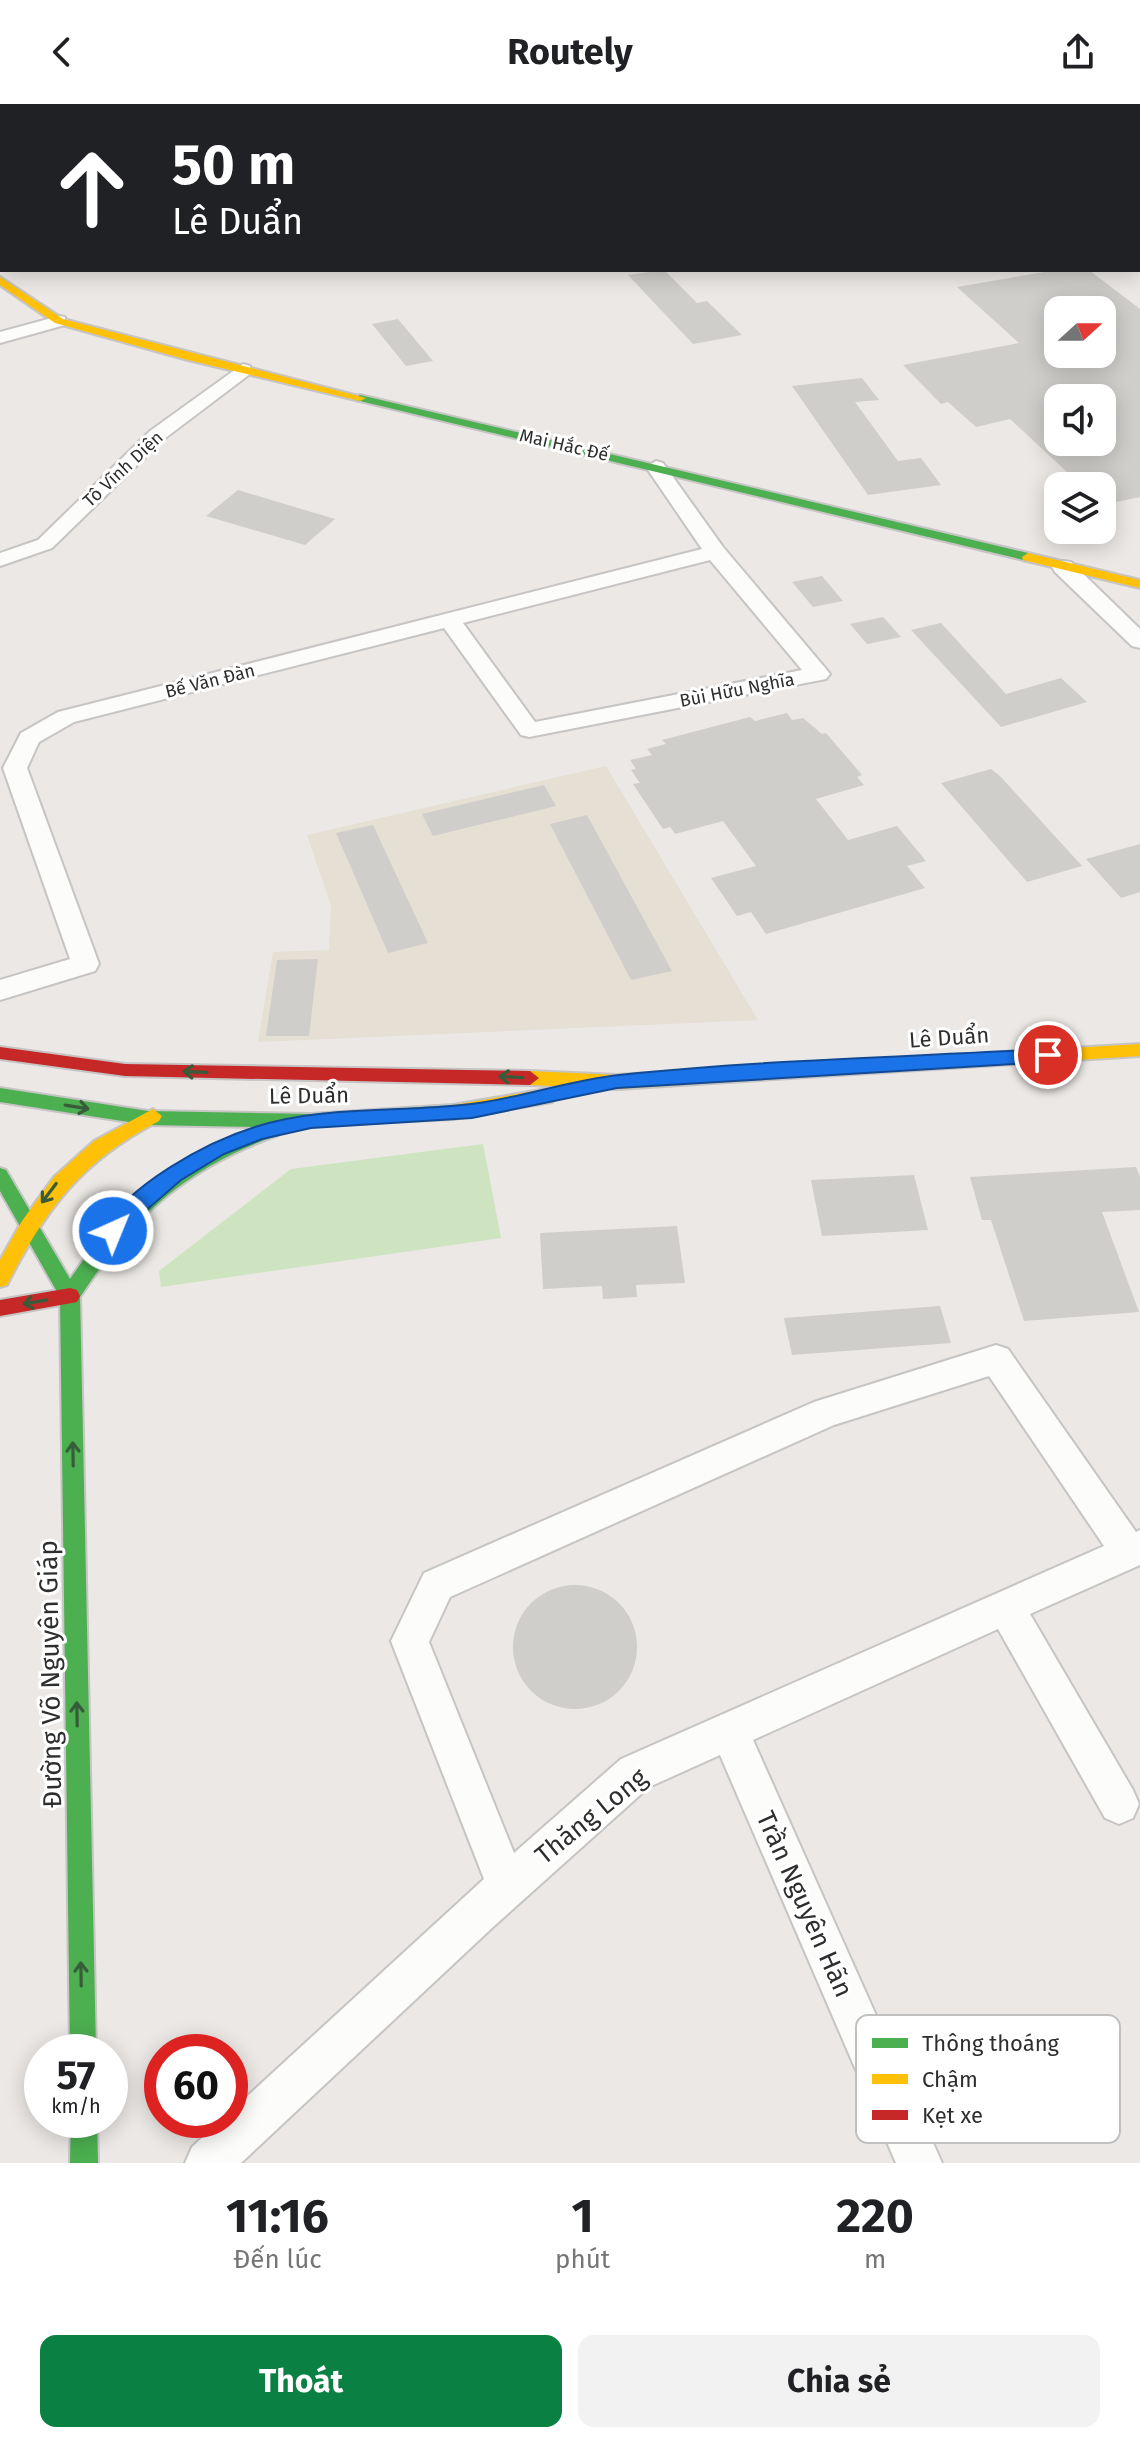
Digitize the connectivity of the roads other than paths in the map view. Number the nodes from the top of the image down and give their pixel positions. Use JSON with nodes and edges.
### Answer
{"nodes":[{"id":1,"x":0,"y":280,"type":"edge"},
{"id":2,"x":59,"y":321,"type":"junction"},
{"id":3,"x":0,"y":338,"type":"edge"},
{"id":4,"x":243,"y":370,"type":"junction"},
{"id":5,"x":656,"y":467,"type":"junction"},
{"id":6,"x":715,"y":552,"type":"junction"},
{"id":7,"x":0,"y":560,"type":"edge"},
{"id":8,"x":1063,"y":567,"type":"junction"},
{"id":9,"x":1140,"y":584,"type":"edge"},
{"id":10,"x":450,"y":621,"type":"junction"},
{"id":11,"x":1140,"y":641,"type":"edge"},
{"id":12,"x":0,"y":990,"type":"edge"},
{"id":13,"x":1140,"y":1050,"type":"edge"},
{"id":14,"x":0,"y":1053,"type":"edge"},
{"id":15,"x":290,"y":1075,"type":"junction"},
{"id":16,"x":617,"y":1082,"type":"junction"},
{"id":17,"x":223,"y":1090,"type":"dead end"},
{"id":18,"x":0,"y":1095,"type":"edge"},
{"id":19,"x":193,"y":1100,"type":"dead end"},
{"id":20,"x":148,"y":1118,"type":"junction"},
{"id":21,"x":311,"y":1121,"type":"junction"},
{"id":22,"x":0,"y":1175,"type":"edge"},
{"id":23,"x":28,"y":1220,"type":"junction"},
{"id":24,"x":0,"y":1279,"type":"edge"},
{"id":25,"x":70,"y":1296,"type":"junction"},
{"id":26,"x":0,"y":1308,"type":"edge"},
{"id":27,"x":1135,"y":1549,"type":"edge"},
{"id":28,"x":1006,"y":1608,"type":"junction"},
{"id":29,"x":730,"y":1732,"type":"junction"},
{"id":30,"x":1119,"y":1804,"type":"dead end"},
{"id":31,"x":507,"y":1886,"type":"junction"},
{"id":32,"x":856,"y":2019,"type":"edge"},
{"id":33,"x":83,"y":2034,"type":"edge"},
{"id":34,"x":84,"y":2138,"type":"edge"},
{"id":35,"x":910,"y":2143,"type":"edge"},
{"id":36,"x":84,"y":2163,"type":"edge"},
{"id":37,"x":208,"y":2163,"type":"edge"},
{"id":38,"x":919,"y":2163,"type":"edge"}],
"edges":[{"from":1,"to":2,"type":"main road","name":"Mai Hắc Đế"},
{"from":2,"to":3,"type":"street"},
{"from":2,"to":4,"type":"main road","name":"Mai Hắc Đế"},
{"from":4,"to":5,"type":"main road","name":"Mai Hắc Đế"},
{"from":4,"to":7,"type":"street","name":"Tô Vĩnh Diện"},
{"from":5,"to":6,"type":"street","name":"Bùi Hữu Nghĩa"},
{"from":5,"to":8,"type":"main road","name":"Mai Hắc Đế"},
{"from":6,"to":10,"type":"street","name":"Bế Văn Đàn"},
{"from":6,"to":10,"type":"street","name":"Bùi Hữu Nghĩa"},
{"from":8,"to":9,"type":"main road","name":"Mai Hắc Đế"},
{"from":8,"to":11,"type":"street"},
{"from":10,"to":12,"type":"street","name":"Bế Văn Đàn"},
{"from":13,"to":16,"type":"main road","name":"Lê Duẩn"},
{"from":15,"to":14,"type":"main road","name":"Lê Duẩn","one_way":true},
{"from":16,"to":15,"type":"main road","name":"Lê Duẩn","one_way":true},
{"from":15,"to":17,"type":"main road"},
{"from":16,"to":21,"type":"main road","name":"Lê Duẩn"},
{"from":18,"to":20,"type":"main road","name":"Lê Duẩn","one_way":true},
{"from":19,"to":20,"type":"main road"},
{"from":20,"to":21,"type":"main road","name":"Lê Duẩn"},
{"from":20,"to":23,"type":"main road","one_way":true},
{"from":21,"to":25,"type":"main road"},
{"from":22,"to":23,"type":"main road"},
{"from":23,"to":24,"type":"main road"},
{"from":23,"to":25,"type":"main road"},
{"from":25,"to":26,"type":"main road","one_way":true},
{"from":33,"to":25,"type":"main road","name":"Đường Võ Nguyên Giáp","one_way":true},
{"from":27,"to":28,"type":"street","name":"Thăng Long"},
{"from":27,"to":31,"type":"street"},
{"from":28,"to":29,"type":"street","name":"Thăng Long"},
{"from":28,"to":30,"type":"street"},
{"from":29,"to":31,"type":"street","name":"Thăng Long"},
{"from":29,"to":32,"type":"street","name":"Trần Nguyên Hãn"},
{"from":31,"to":37,"type":"street","name":"Thăng Long"},
{"from":34,"to":36,"type":"main road"},
{"from":35,"to":38,"type":"street","name":"Trần Nguyên Hãn"}]}
